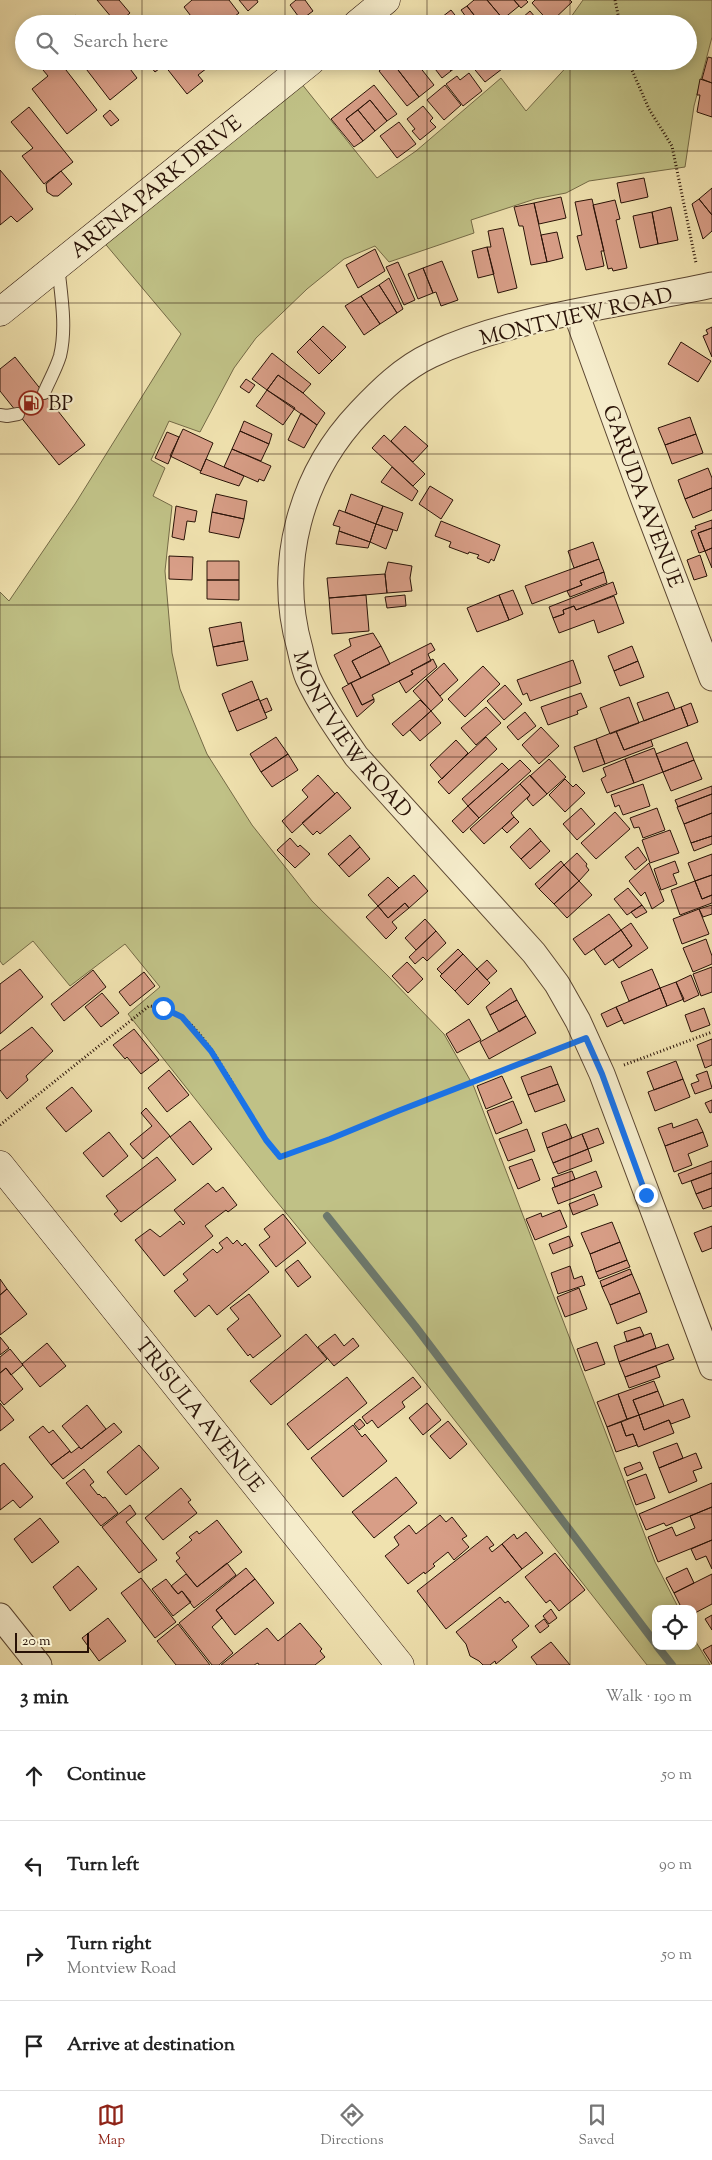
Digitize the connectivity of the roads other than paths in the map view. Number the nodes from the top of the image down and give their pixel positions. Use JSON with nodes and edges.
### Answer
{"nodes":[{"id":1,"x":386,"y":0,"type":"edge"},
{"id":2,"x":368,"y":15,"type":"edge"},
{"id":3,"x":300,"y":70,"type":"edge"},
{"id":4,"x":58,"y":265,"type":"junction"},
{"id":5,"x":707,"y":286,"type":"edge"},
{"id":6,"x":0,"y":312,"type":"edge"},
{"id":7,"x":576,"y":313,"type":"junction"},
{"id":8,"x":44,"y":392,"type":"dead end"},
{"id":9,"x":18,"y":414,"type":"dead end"},
{"id":10,"x":0,"y":415,"type":"edge"},
{"id":11,"x":712,"y":678,"type":"edge"},
{"id":12,"x":0,"y":1165,"type":"edge"},
{"id":13,"x":712,"y":1367,"type":"edge"},
{"id":14,"x":0,"y":1616,"type":"edge"},
{"id":15,"x":40,"y":1665,"type":"edge"},
{"id":16,"x":400,"y":1665,"type":"edge"}],
"edges":[{"from":1,"to":2,"type":"street"},
{"from":3,"to":4,"type":"street","name":"ARENA PARK DRIVE"},
{"from":4,"to":6,"type":"street","name":"ARENA PARK DRIVE"},
{"from":4,"to":8,"type":"lane"},
{"from":5,"to":7,"type":"street","name":"MONTVIEW ROAD"},
{"from":7,"to":11,"type":"street","name":"GARUDA AVENUE"},
{"from":7,"to":13,"type":"street","name":"MONTVIEW ROAD"},
{"from":9,"to":10,"type":"lane"},
{"from":12,"to":16,"type":"street","name":"TRISULA AVENUE"},
{"from":14,"to":15,"type":"street"}]}
